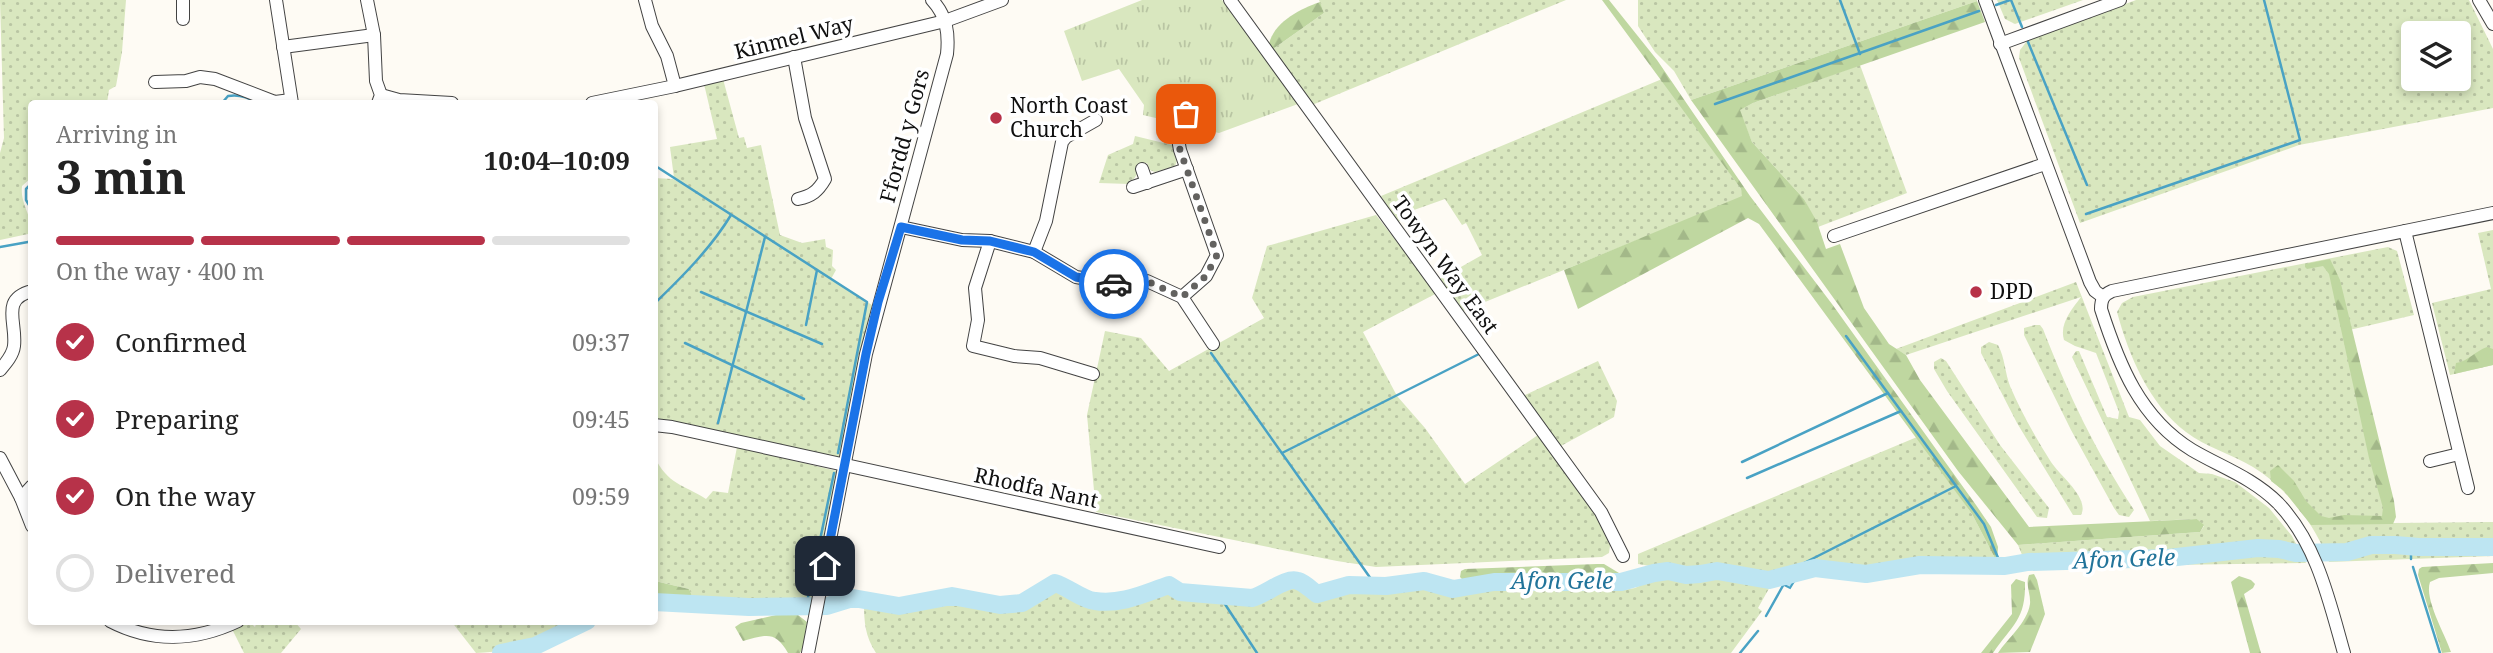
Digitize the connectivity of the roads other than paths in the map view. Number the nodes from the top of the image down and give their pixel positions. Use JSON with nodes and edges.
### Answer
{"nodes":[{"id":1,"x":183,"y":0,"type":"edge"},
{"id":2,"x":276,"y":0,"type":"edge"},
{"id":3,"x":368,"y":0,"type":"edge"},
{"id":4,"x":645,"y":0,"type":"edge"},
{"id":5,"x":932,"y":0,"type":"edge"},
{"id":6,"x":1002,"y":0,"type":"edge"},
{"id":7,"x":1230,"y":0,"type":"edge"},
{"id":8,"x":1985,"y":0,"type":"edge"},
{"id":9,"x":2120,"y":0,"type":"edge"},
{"id":10,"x":2479,"y":0,"type":"edge"},
{"id":11,"x":183,"y":19,"type":"dead end"},
{"id":12,"x":945,"y":21,"type":"junction"},
{"id":13,"x":2493,"y":24,"type":"edge"},
{"id":14,"x":374,"y":34,"type":"junction"},
{"id":15,"x":2000,"y":44,"type":"junction"},
{"id":16,"x":283,"y":47,"type":"junction"},
{"id":17,"x":793,"y":57,"type":"junction"},
{"id":18,"x":155,"y":82,"type":"dead end"},
{"id":19,"x":675,"y":86,"type":"junction"},
{"id":20,"x":379,"y":99,"type":"edge"},
{"id":21,"x":270,"y":100,"type":"edge"},
{"id":22,"x":291,"y":100,"type":"edge"},
{"id":23,"x":399,"y":100,"type":"edge"},
{"id":24,"x":607,"y":100,"type":"edge"},
{"id":25,"x":1186,"y":114,"type":"dead end"},
{"id":26,"x":1096,"y":120,"type":"dead end"},
{"id":27,"x":2045,"y":164,"type":"junction"},
{"id":28,"x":1142,"y":169,"type":"dead end"},
{"id":29,"x":1186,"y":169,"type":"junction"},
{"id":30,"x":1147,"y":183,"type":"junction"},
{"id":31,"x":1133,"y":187,"type":"dead end"},
{"id":32,"x":798,"y":199,"type":"dead end"},
{"id":33,"x":2493,"y":213,"type":"edge"},
{"id":34,"x":901,"y":227,"type":"junction"},
{"id":35,"x":2405,"y":231,"type":"junction"},
{"id":36,"x":1834,"y":236,"type":"dead end"},
{"id":37,"x":990,"y":241,"type":"junction"},
{"id":38,"x":1034,"y":252,"type":"junction"},
{"id":39,"x":28,"y":293,"type":"edge"},
{"id":40,"x":1182,"y":297,"type":"junction"},
{"id":41,"x":2103,"y":298,"type":"junction"},
{"id":42,"x":958,"y":342,"type":"dead end"},
{"id":43,"x":1213,"y":344,"type":"dead end"},
{"id":44,"x":973,"y":346,"type":"junction"},
{"id":45,"x":0,"y":370,"type":"edge"},
{"id":46,"x":1093,"y":374,"type":"dead end"},
{"id":47,"x":658,"y":425,"type":"edge"},
{"id":48,"x":2459,"y":454,"type":"junction"},
{"id":49,"x":0,"y":457,"type":"edge"},
{"id":50,"x":2430,"y":461,"type":"dead end"},
{"id":51,"x":845,"y":466,"type":"junction"},
{"id":52,"x":2468,"y":488,"type":"dead end"},
{"id":53,"x":28,"y":490,"type":"edge"},
{"id":54,"x":21,"y":498,"type":"junction"},
{"id":55,"x":28,"y":516,"type":"edge"},
{"id":56,"x":1219,"y":547,"type":"dead end"},
{"id":57,"x":1623,"y":556,"type":"dead end"},
{"id":58,"x":119,"y":625,"type":"edge"},
{"id":59,"x":228,"y":625,"type":"edge"},
{"id":60,"x":808,"y":653,"type":"edge"},
{"id":61,"x":2344,"y":653,"type":"edge"}],
"edges":[{"from":1,"to":11,"type":"street"},
{"from":2,"to":16,"type":"street"},
{"from":3,"to":14,"type":"street"},
{"from":4,"to":19,"type":"street"},
{"from":5,"to":12,"type":"street","name":"Ffordd y Gors"},
{"from":6,"to":12,"type":"street","name":"Kinmel Way"},
{"from":7,"to":57,"type":"street","name":"Towyn Way East"},
{"from":8,"to":15,"type":"street"},
{"from":9,"to":15,"type":"street"},
{"from":10,"to":13,"type":"street"},
{"from":12,"to":17,"type":"street","name":"Kinmel Way"},
{"from":12,"to":34,"type":"street","name":"Ffordd y Gors"},
{"from":14,"to":16,"type":"street"},
{"from":14,"to":20,"type":"street"},
{"from":15,"to":27,"type":"street"},
{"from":16,"to":22,"type":"street"},
{"from":17,"to":19,"type":"street","name":"Kinmel Way"},
{"from":17,"to":32,"type":"street"},
{"from":18,"to":21,"type":"street"},
{"from":19,"to":24,"type":"street","name":"Kinmel Way"},
{"from":20,"to":23,"type":"street"},
{"from":25,"to":29,"type":"street"},
{"from":26,"to":38,"type":"street"},
{"from":27,"to":36,"type":"street"},
{"from":27,"to":41,"type":"street"},
{"from":28,"to":30,"type":"street"},
{"from":29,"to":30,"type":"street"},
{"from":29,"to":40,"type":"street"},
{"from":30,"to":31,"type":"street"},
{"from":33,"to":35,"type":"street"},
{"from":34,"to":37,"type":"street"},
{"from":34,"to":51,"type":"street","name":"Ffordd y Gors"},
{"from":35,"to":41,"type":"street"},
{"from":35,"to":48,"type":"street"},
{"from":37,"to":38,"type":"street"},
{"from":37,"to":44,"type":"street"},
{"from":38,"to":40,"type":"street"},
{"from":39,"to":45,"type":"street"},
{"from":40,"to":43,"type":"street"},
{"from":41,"to":61,"type":"street"},
{"from":42,"to":44,"type":"street"},
{"from":44,"to":46,"type":"street"},
{"from":47,"to":51,"type":"street","name":"Rhodfa Nant"},
{"from":48,"to":50,"type":"street"},
{"from":48,"to":52,"type":"street"},
{"from":49,"to":54,"type":"street"},
{"from":51,"to":56,"type":"street","name":"Rhodfa Nant"},
{"from":51,"to":60,"type":"street","name":"Ffordd y Gors"},
{"from":53,"to":54,"type":"street"},
{"from":54,"to":55,"type":"street"},
{"from":58,"to":59,"type":"street"}]}
